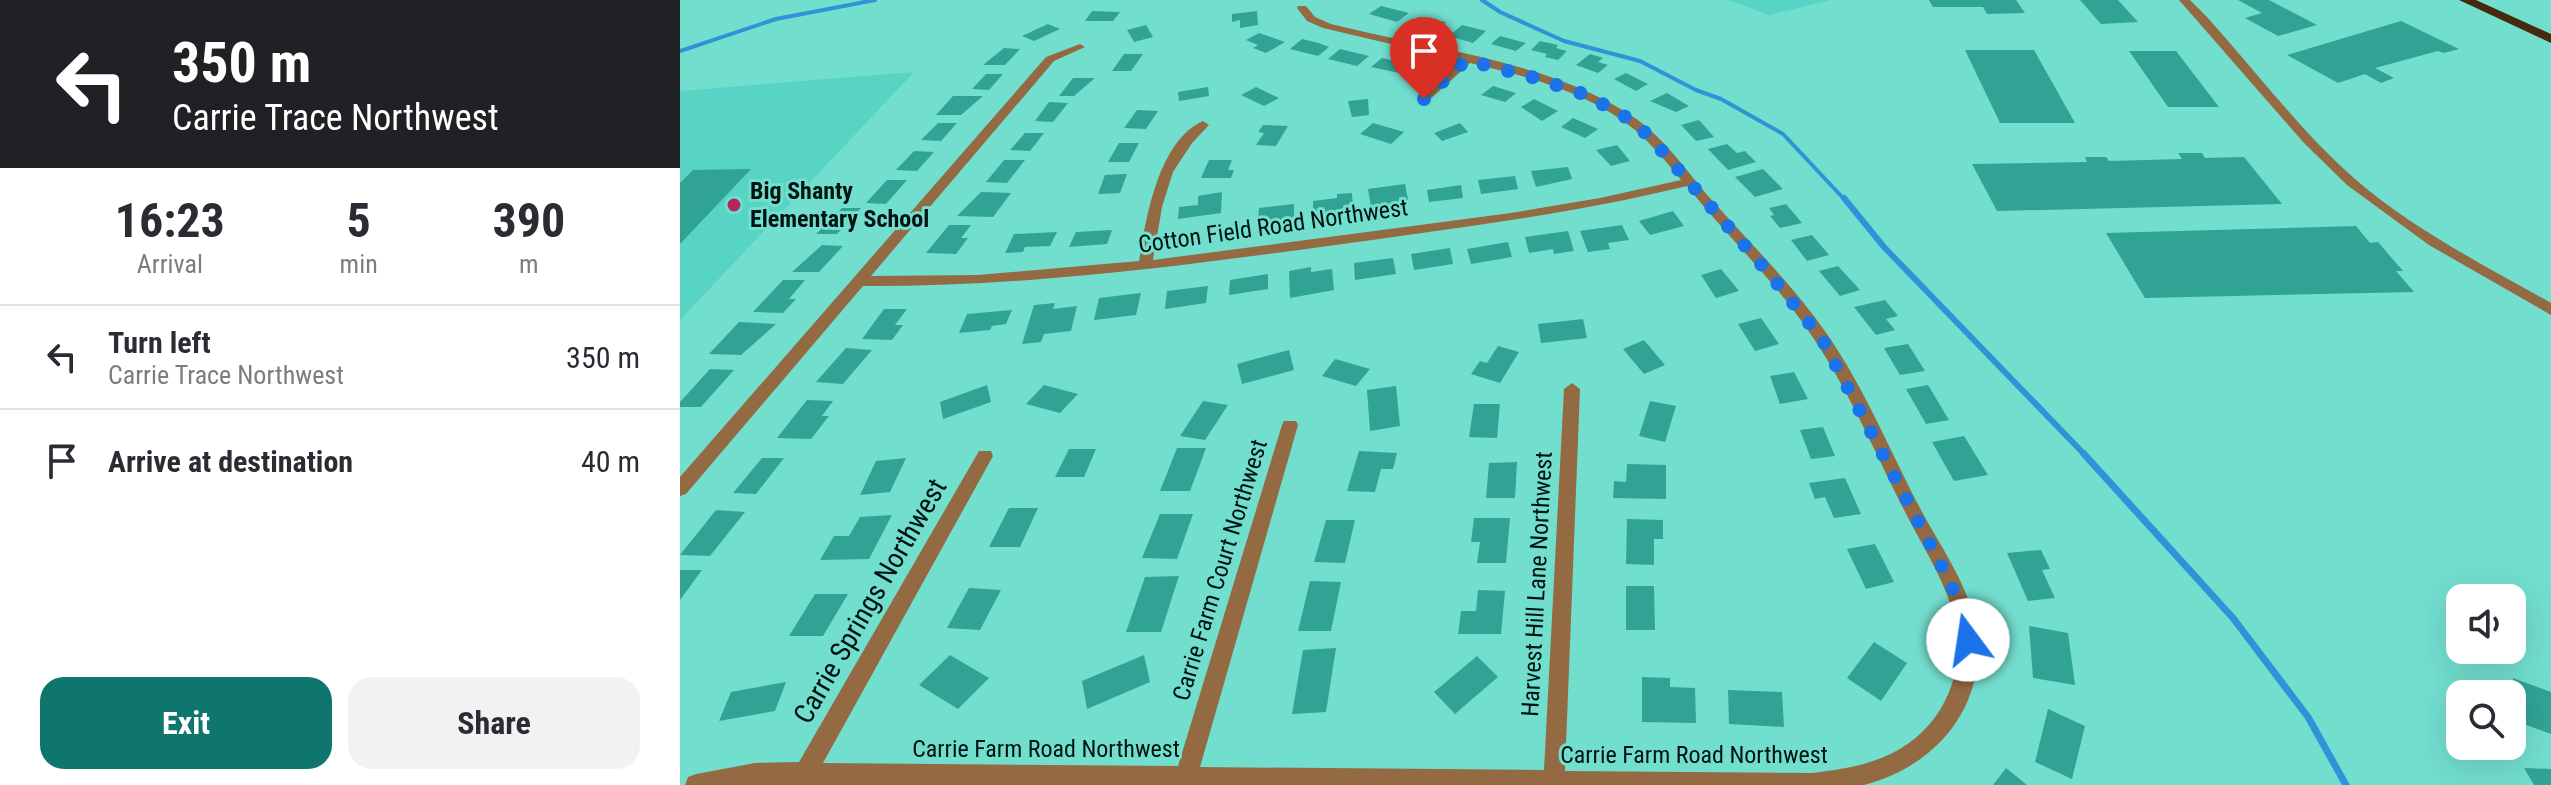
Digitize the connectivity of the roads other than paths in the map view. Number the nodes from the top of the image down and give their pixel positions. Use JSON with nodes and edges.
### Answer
{"nodes":[{"id":1,"x":2184,"y":0,"type":"edge"},
{"id":2,"x":2465,"y":0,"type":"edge"},
{"id":3,"x":1302,"y":8,"type":"dead end"},
{"id":4,"x":2551,"y":39,"type":"edge"},
{"id":5,"x":1080,"y":47,"type":"dead end"},
{"id":6,"x":1466,"y":60,"type":"junction"},
{"id":7,"x":1424,"y":99,"type":"dead end"},
{"id":8,"x":1203,"y":125,"type":"dead end"},
{"id":9,"x":1689,"y":182,"type":"junction"},
{"id":10,"x":1145,"y":266,"type":"junction"},
{"id":11,"x":860,"y":281,"type":"junction"},
{"id":12,"x":2551,"y":310,"type":"edge"},
{"id":13,"x":1572,"y":389,"type":"dead end"},
{"id":14,"x":1290,"y":425,"type":"dead end"},
{"id":15,"x":985,"y":456,"type":"dead end"},
{"id":16,"x":680,"y":489,"type":"edge"},
{"id":17,"x":805,"y":773,"type":"junction"},
{"id":18,"x":1186,"y":776,"type":"junction"},
{"id":19,"x":1554,"y":781,"type":"junction"},
{"id":20,"x":696,"y":785,"type":"edge"}],
"edges":[{"from":1,"to":12,"type":"street"},
{"from":2,"to":4,"type":"main road"},
{"from":3,"to":6,"type":"street","name":"Carrie Farm Road Northwest"},
{"from":5,"to":11,"type":"street"},
{"from":6,"to":7,"type":"street"},
{"from":6,"to":9,"type":"street","name":"Carrie Farm Road Northwest"},
{"from":8,"to":10,"type":"street"},
{"from":9,"to":10,"type":"street","name":"Cotton Field Road Northwest"},
{"from":9,"to":19,"type":"street","name":"Carrie Farm Road Northwest"},
{"from":10,"to":11,"type":"street","name":"Cotton Field Road Northwest"},
{"from":11,"to":16,"type":"street"},
{"from":13,"to":19,"type":"street","name":"Harvest Hill Lane Northwest"},
{"from":14,"to":18,"type":"street","name":"Carrie Farm Court Northwest"},
{"from":15,"to":17,"type":"street","name":"Carrie Springs Northwest"},
{"from":17,"to":18,"type":"street","name":"Carrie Farm Road Northwest"},
{"from":17,"to":20,"type":"street","name":"Carrie Farm Road Northwest"},
{"from":18,"to":19,"type":"street","name":"Carrie Farm Road Northwest"}]}
